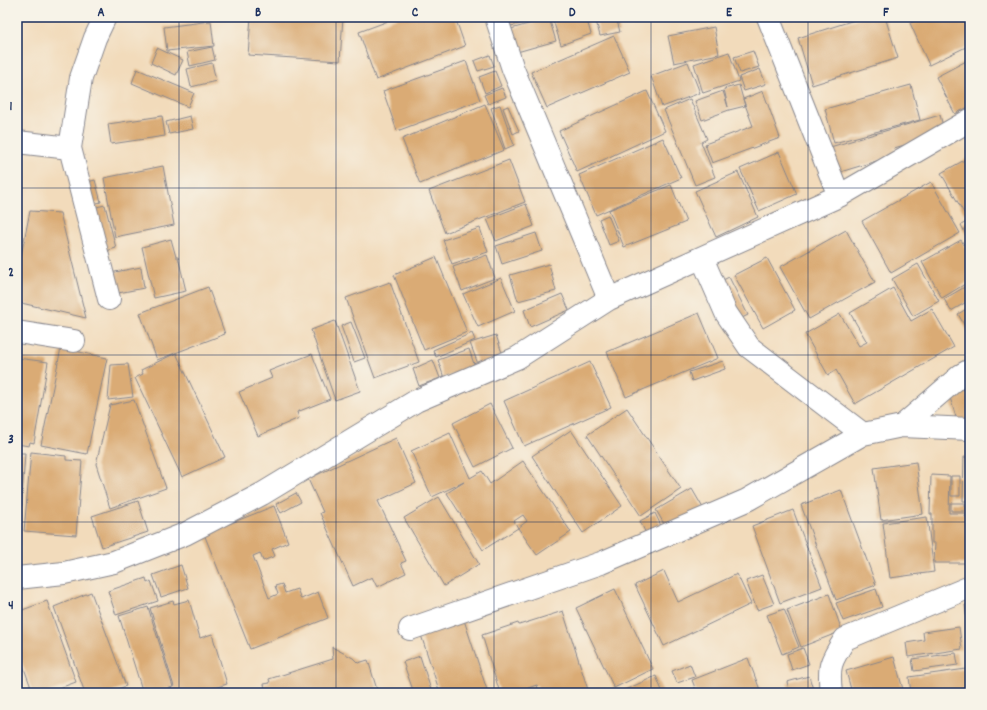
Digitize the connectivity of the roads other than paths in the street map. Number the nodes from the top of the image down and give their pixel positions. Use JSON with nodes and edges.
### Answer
{"nodes":[{"id":1,"x":105,"y":17,"type":"edge"},
{"id":2,"x":496,"y":17,"type":"edge"},
{"id":3,"x":768,"y":17,"type":"edge"},
{"id":4,"x":970,"y":120,"type":"edge"},
{"id":5,"x":17,"y":142,"type":"edge"},
{"id":6,"x":70,"y":148,"type":"junction"},
{"id":7,"x":839,"y":196,"type":"junction"},
{"id":8,"x":702,"y":258,"type":"junction"},
{"id":9,"x":109,"y":299,"type":"dead end"},
{"id":10,"x":609,"y":299,"type":"junction"},
{"id":11,"x":17,"y":332,"type":"edge"},
{"id":12,"x":74,"y":341,"type":"dead end"},
{"id":13,"x":970,"y":370,"type":"edge"},
{"id":14,"x":902,"y":426,"type":"junction"},
{"id":15,"x":970,"y":429,"type":"edge"},
{"id":16,"x":863,"y":434,"type":"junction"},
{"id":17,"x":17,"y":578,"type":"edge"},
{"id":18,"x":970,"y":587,"type":"edge"},
{"id":19,"x":410,"y":629,"type":"dead end"},
{"id":20,"x":831,"y":693,"type":"edge"}],
"edges":[{"from":1,"to":6,"type":"street"},
{"from":2,"to":10,"type":"street"},
{"from":3,"to":7,"type":"street"},
{"from":4,"to":7,"type":"street"},
{"from":5,"to":6,"type":"street"},
{"from":6,"to":9,"type":"street"},
{"from":7,"to":8,"type":"street"},
{"from":8,"to":10,"type":"street"},
{"from":8,"to":16,"type":"street"},
{"from":10,"to":17,"type":"street"},
{"from":11,"to":12,"type":"street"},
{"from":13,"to":14,"type":"street"},
{"from":14,"to":15,"type":"street"},
{"from":14,"to":16,"type":"street"},
{"from":16,"to":19,"type":"street"},
{"from":18,"to":20,"type":"street"}]}
